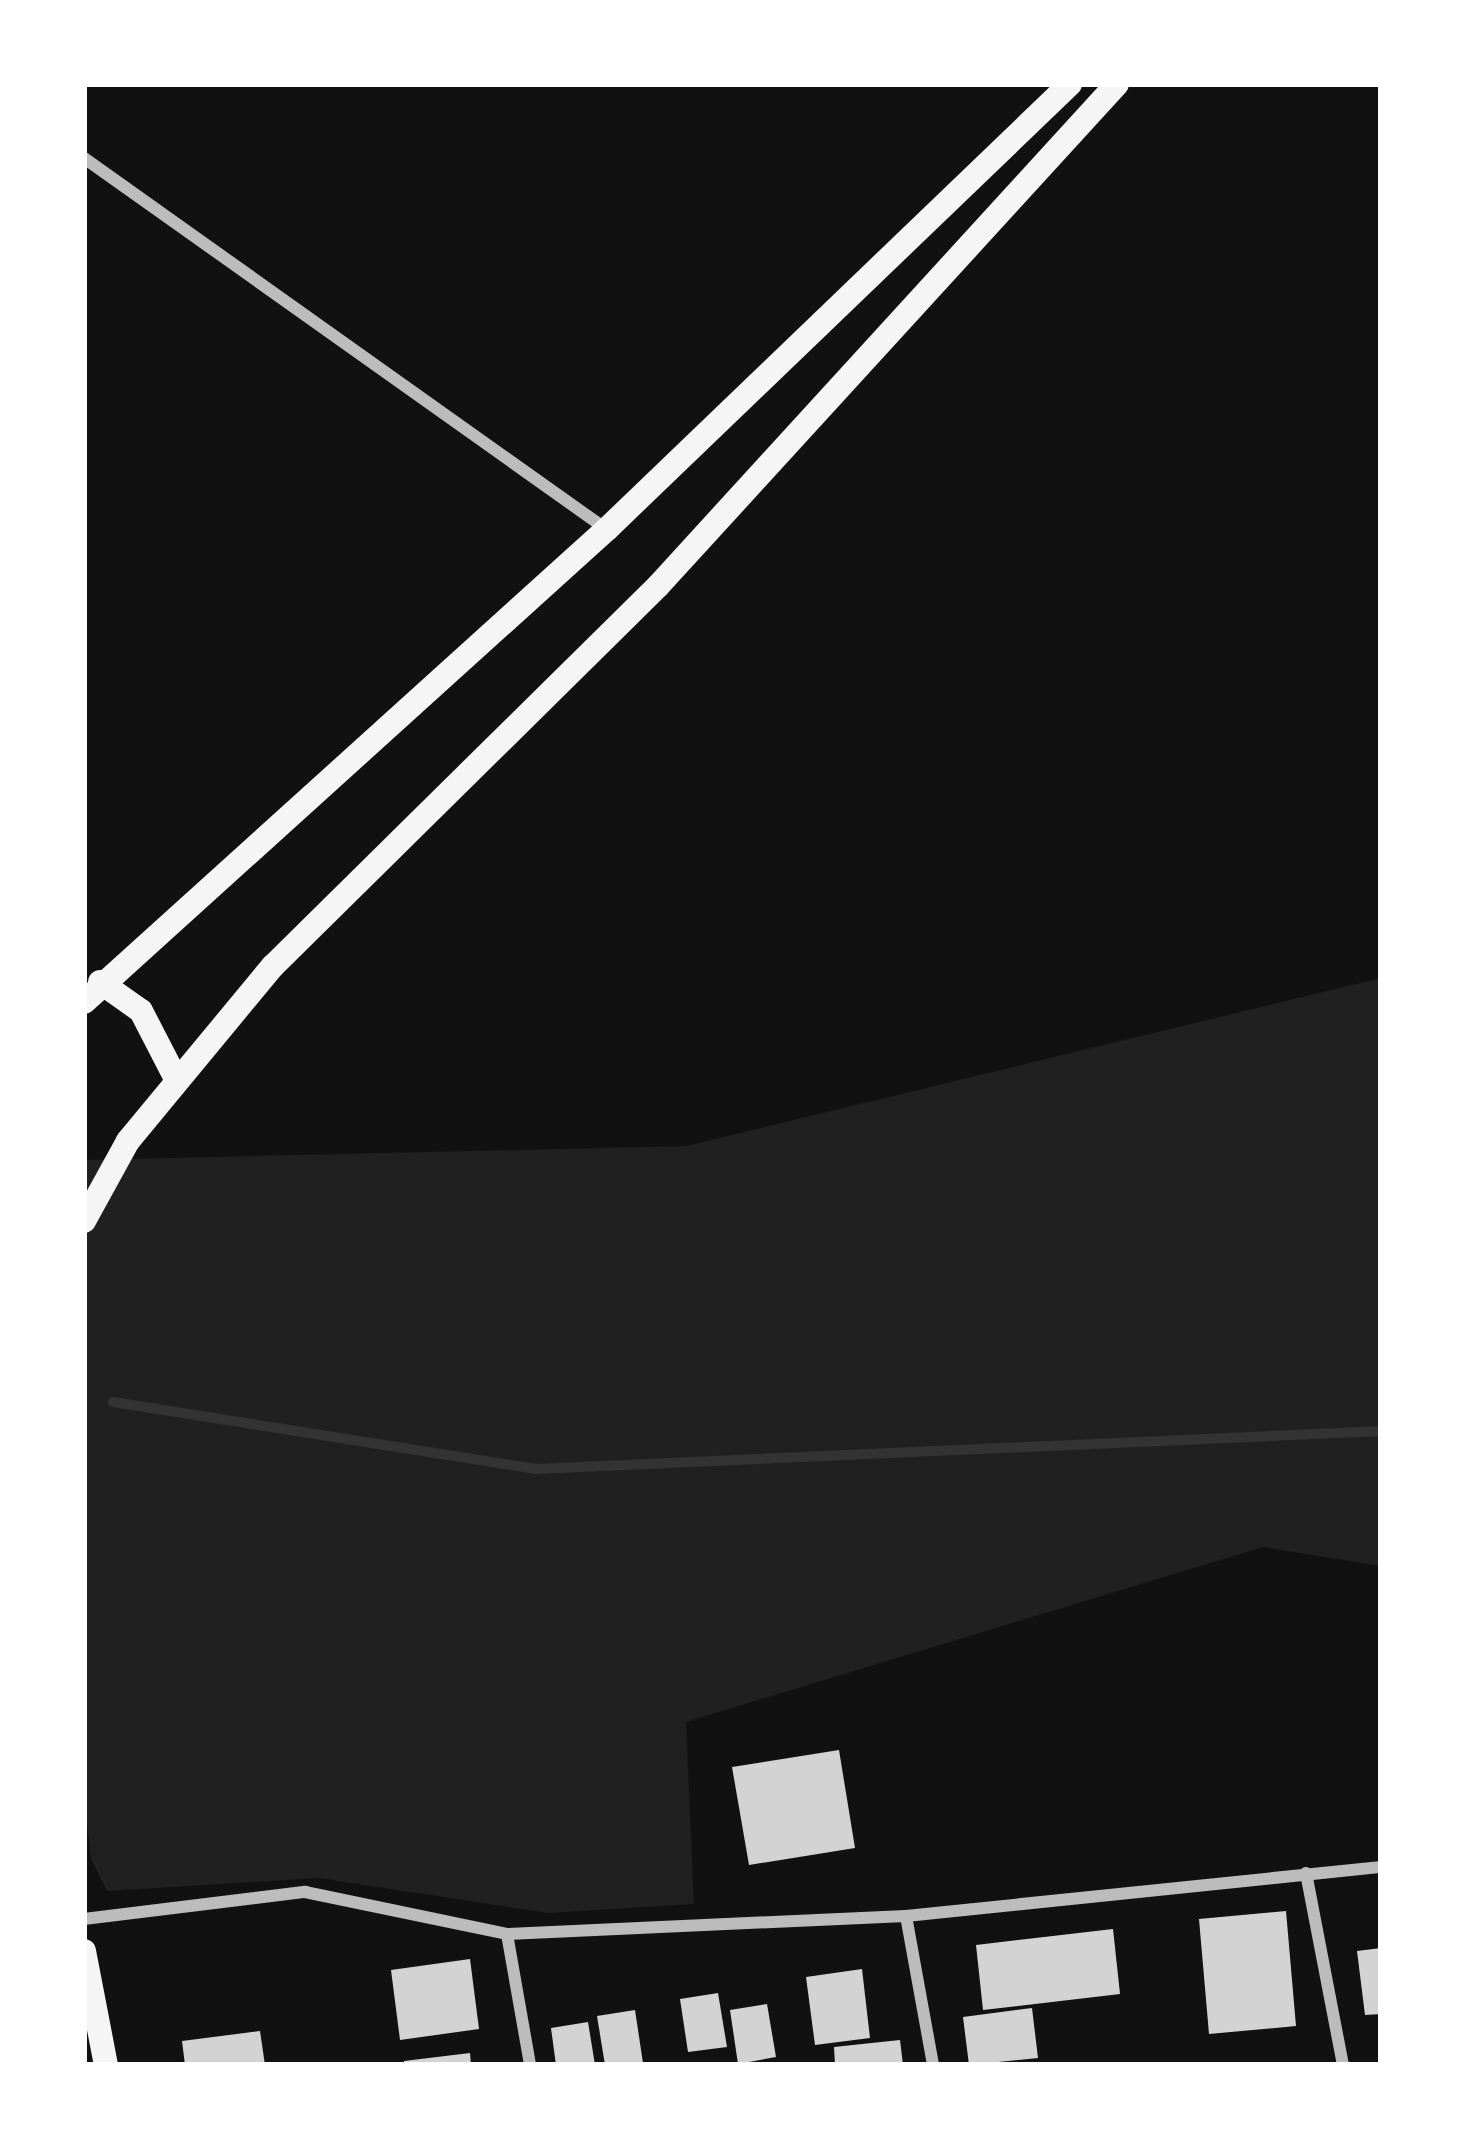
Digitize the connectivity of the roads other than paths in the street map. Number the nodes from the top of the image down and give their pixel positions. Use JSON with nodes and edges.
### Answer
{"nodes":[{"id":1,"x":1070,"y":84,"type":"edge"},
{"id":2,"x":1117,"y":84,"type":"edge"},
{"id":3,"x":84,"y":158,"type":"edge"},
{"id":4,"x":607,"y":530,"type":"junction"},
{"id":5,"x":89,"y":987,"type":"edge"},
{"id":6,"x":175,"y":1077,"type":"junction"},
{"id":7,"x":85,"y":1213,"type":"edge"},
{"id":8,"x":1381,"y":1867,"type":"edge"},
{"id":9,"x":1306,"y":1873,"type":"junction"},
{"id":10,"x":906,"y":1916,"type":"junction"},
{"id":11,"x":84,"y":1919,"type":"edge"},
{"id":12,"x":507,"y":1934,"type":"junction"},
{"id":13,"x":84,"y":1951,"type":"edge"},
{"id":14,"x":106,"y":2065,"type":"edge"},
{"id":15,"x":530,"y":2065,"type":"edge"},
{"id":16,"x":933,"y":2065,"type":"edge"},
{"id":17,"x":1343,"y":2065,"type":"edge"}],
"edges":[{"from":1,"to":4,"type":"main road"},
{"from":2,"to":6,"type":"main road"},
{"from":3,"to":4,"type":"street"},
{"from":4,"to":5,"type":"main road"},
{"from":5,"to":6,"type":"main road"},
{"from":6,"to":7,"type":"main road"},
{"from":8,"to":9,"type":"street"},
{"from":9,"to":10,"type":"street"},
{"from":9,"to":17,"type":"street"},
{"from":10,"to":12,"type":"street"},
{"from":10,"to":16,"type":"street"},
{"from":11,"to":12,"type":"street"},
{"from":12,"to":15,"type":"street"},
{"from":13,"to":14,"type":"main road"}]}
